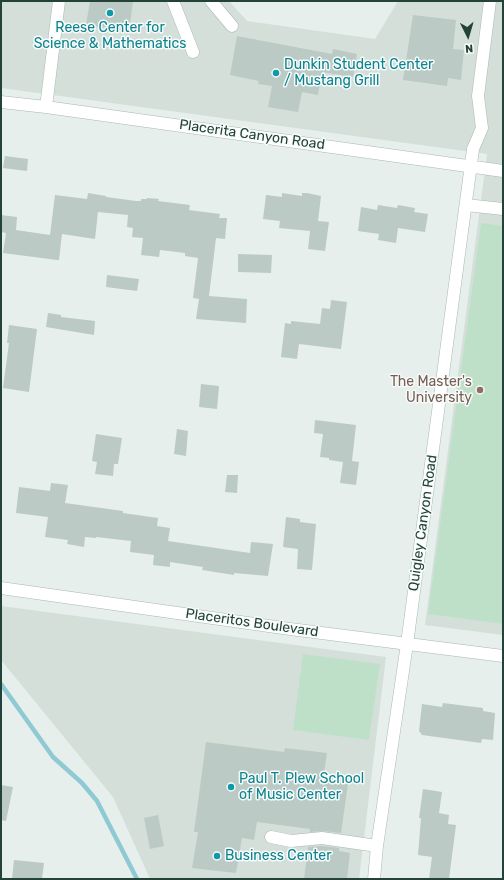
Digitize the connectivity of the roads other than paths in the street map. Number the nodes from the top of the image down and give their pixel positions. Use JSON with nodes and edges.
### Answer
{"nodes":[{"id":1,"x":59,"y":1,"type":"edge"},
{"id":2,"x":173,"y":1,"type":"edge"},
{"id":3,"x":211,"y":1,"type":"edge"},
{"id":4,"x":490,"y":1,"type":"edge"},
{"id":5,"x":232,"y":26,"type":"dead end"},
{"id":6,"x":193,"y":52,"type":"dead end"},
{"id":7,"x":1,"y":102,"type":"edge"},
{"id":8,"x":46,"y":107,"type":"junction"},
{"id":9,"x":471,"y":167,"type":"junction"},
{"id":10,"x":503,"y":171,"type":"edge"},
{"id":11,"x":466,"y":205,"type":"junction"},
{"id":12,"x":503,"y":209,"type":"edge"},
{"id":13,"x":1,"y":588,"type":"edge"},
{"id":14,"x":407,"y":644,"type":"junction"},
{"id":15,"x":503,"y":656,"type":"edge"},
{"id":16,"x":271,"y":837,"type":"dead end"},
{"id":17,"x":377,"y":846,"type":"junction"},
{"id":18,"x":374,"y":879,"type":"edge"}],
"edges":[{"from":1,"to":8,"type":"street"},
{"from":2,"to":6,"type":"street"},
{"from":3,"to":5,"type":"street"},
{"from":4,"to":9,"type":"street","name":"Quigley Canyon Road"},
{"from":7,"to":8,"type":"street","name":"Placerita Canyon Road"},
{"from":8,"to":9,"type":"street","name":"Placerita Canyon Road"},
{"from":9,"to":10,"type":"street","name":"Placerita Canyon Road"},
{"from":9,"to":11,"type":"street","name":"Quigley Canyon Road"},
{"from":11,"to":12,"type":"street"},
{"from":11,"to":14,"type":"street","name":"Quigley Canyon Road"},
{"from":13,"to":14,"type":"street","name":"Placeritos Boulevard"},
{"from":14,"to":15,"type":"street","name":"Placeritos Boulevard"},
{"from":14,"to":17,"type":"street","name":"Quigley Canyon Road"},
{"from":16,"to":17,"type":"street"},
{"from":17,"to":18,"type":"street","name":"Quigley Canyon Road"}]}
